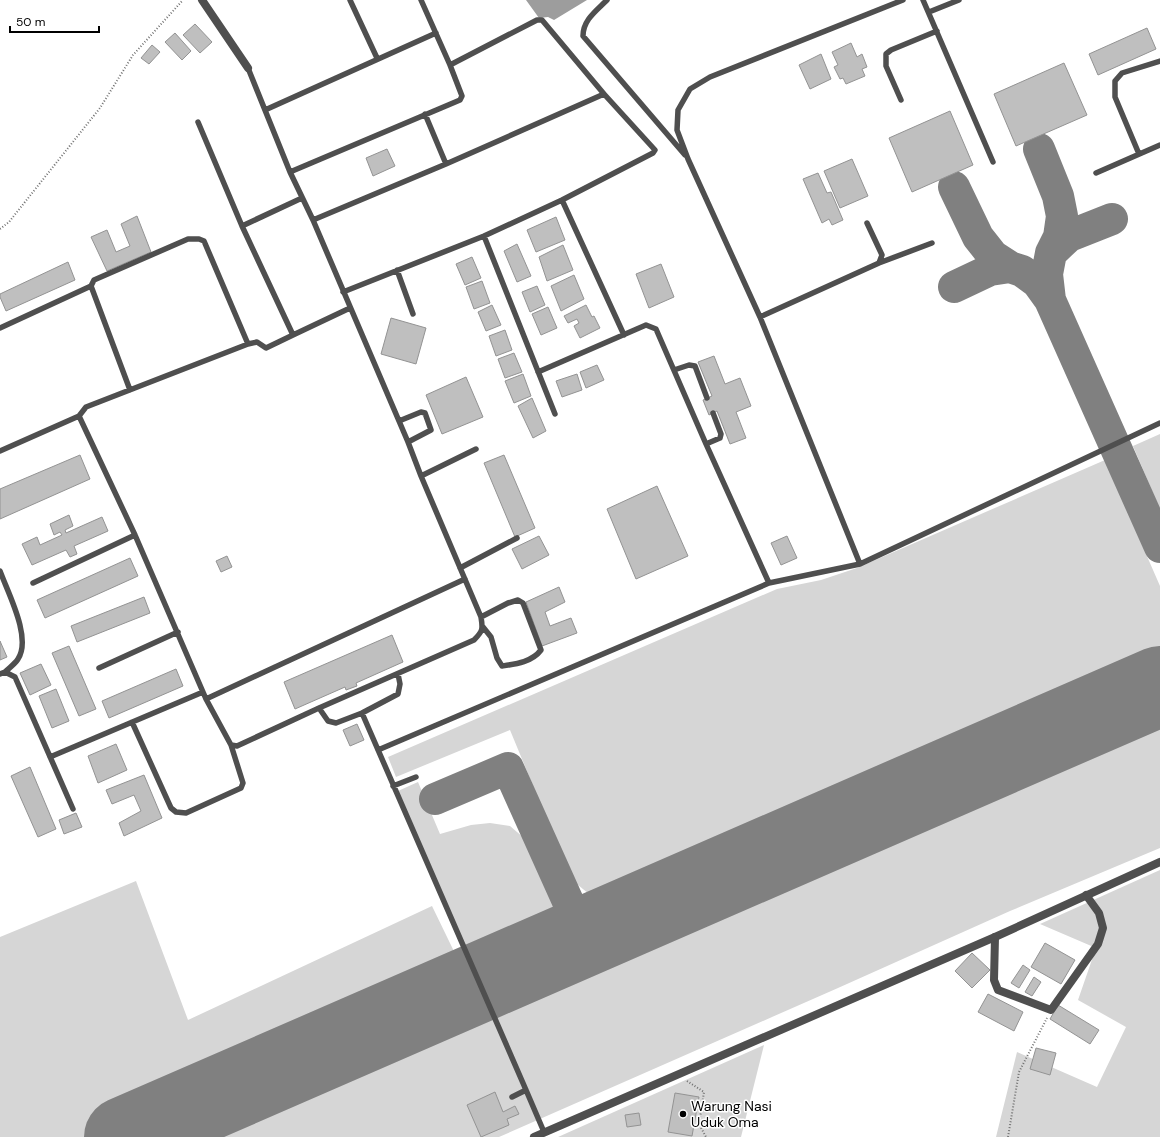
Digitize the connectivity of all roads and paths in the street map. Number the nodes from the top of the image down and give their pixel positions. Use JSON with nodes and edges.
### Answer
{"nodes":[{"id":1,"x":183,"y":0,"type":"edge"},
{"id":2,"x":202,"y":0,"type":"edge"},
{"id":3,"x":350,"y":0,"type":"edge"},
{"id":4,"x":421,"y":0,"type":"edge"},
{"id":5,"x":607,"y":0,"type":"edge"},
{"id":6,"x":903,"y":0,"type":"edge"},
{"id":7,"x":923,"y":0,"type":"edge"},
{"id":8,"x":959,"y":0,"type":"edge"},
{"id":9,"x":929,"y":12,"type":"junction"},
{"id":10,"x":937,"y":31,"type":"junction"},
{"id":11,"x":436,"y":33,"type":"junction"},
{"id":12,"x":377,"y":58,"type":"junction"},
{"id":13,"x":1160,"y":61,"type":"edge"},
{"id":14,"x":450,"y":65,"type":"junction"},
{"id":15,"x":248,"y":68,"type":"joint"},
{"id":16,"x":604,"y":94,"type":"junction"},
{"id":17,"x":901,"y":100,"type":"dead end"},
{"id":18,"x":265,"y":110,"type":"junction"},
{"id":19,"x":425,"y":114,"type":"junction"},
{"id":20,"x":198,"y":122,"type":"dead end"},
{"id":21,"x":1160,"y":145,"type":"edge"},
{"id":22,"x":1139,"y":154,"type":"junction"},
{"id":23,"x":688,"y":159,"type":"junction"},
{"id":24,"x":993,"y":162,"type":"dead end"},
{"id":25,"x":446,"y":164,"type":"junction"},
{"id":26,"x":290,"y":172,"type":"junction"},
{"id":27,"x":1096,"y":173,"type":"dead end"},
{"id":28,"x":302,"y":198,"type":"junction"},
{"id":29,"x":562,"y":200,"type":"junction"},
{"id":30,"x":313,"y":220,"type":"junction"},
{"id":31,"x":867,"y":223,"type":"dead end"},
{"id":32,"x":242,"y":226,"type":"junction"},
{"id":33,"x":0,"y":229,"type":"edge"},
{"id":34,"x":484,"y":236,"type":"junction"},
{"id":35,"x":932,"y":243,"type":"dead end"},
{"id":36,"x":879,"y":263,"type":"junction"},
{"id":37,"x":397,"y":270,"type":"junction"},
{"id":38,"x":91,"y":286,"type":"junction"},
{"id":39,"x":343,"y":292,"type":"junction"},
{"id":40,"x":350,"y":308,"type":"junction"},
{"id":41,"x":413,"y":314,"type":"dead end"},
{"id":42,"x":760,"y":317,"type":"junction"},
{"id":43,"x":0,"y":328,"type":"edge"},
{"id":44,"x":294,"y":335,"type":"junction"},
{"id":45,"x":624,"y":335,"type":"junction"},
{"id":46,"x":248,"y":344,"type":"junction"},
{"id":47,"x":674,"y":370,"type":"junction"},
{"id":48,"x":538,"y":372,"type":"junction"},
{"id":49,"x":130,"y":390,"type":"junction"},
{"id":50,"x":707,"y":398,"type":"dead end"},
{"id":51,"x":713,"y":413,"type":"dead end"},
{"id":52,"x":555,"y":414,"type":"dead end"},
{"id":53,"x":79,"y":416,"type":"junction"},
{"id":54,"x":399,"y":421,"type":"junction"},
{"id":55,"x":1160,"y":423,"type":"edge"},
{"id":56,"x":408,"y":442,"type":"junction"},
{"id":57,"x":706,"y":444,"type":"junction"},
{"id":58,"x":476,"y":448,"type":"dead end"},
{"id":59,"x":0,"y":451,"type":"edge"},
{"id":60,"x":421,"y":476,"type":"junction"},
{"id":61,"x":135,"y":535,"type":"junction"},
{"id":62,"x":517,"y":538,"type":"dead end"},
{"id":63,"x":860,"y":564,"type":"junction"},
{"id":64,"x":460,"y":568,"type":"junction"},
{"id":65,"x":0,"y":571,"type":"edge"},
{"id":66,"x":465,"y":579,"type":"junction"},
{"id":67,"x":33,"y":583,"type":"dead end"},
{"id":68,"x":768,"y":583,"type":"junction"},
{"id":69,"x":481,"y":617,"type":"junction"},
{"id":70,"x":483,"y":627,"type":"junction"},
{"id":71,"x":178,"y":632,"type":"junction"},
{"id":72,"x":99,"y":668,"type":"dead end"},
{"id":73,"x":2,"y":673,"type":"edge"},
{"id":74,"x":398,"y":674,"type":"junction"},
{"id":75,"x":203,"y":692,"type":"junction"},
{"id":76,"x":206,"y":698,"type":"junction"},
{"id":77,"x":319,"y":708,"type":"junction"},
{"id":78,"x":362,"y":713,"type":"junction"},
{"id":79,"x":132,"y":722,"type":"junction"},
{"id":80,"x":231,"y":745,"type":"junction"},
{"id":81,"x":378,"y":750,"type":"junction"},
{"id":82,"x":50,"y":757,"type":"junction"},
{"id":83,"x":416,"y":777,"type":"dead end"},
{"id":84,"x":393,"y":786,"type":"junction"},
{"id":85,"x":73,"y":809,"type":"dead end"},
{"id":86,"x":1160,"y":862,"type":"edge"},
{"id":87,"x":1086,"y":895,"type":"junction"},
{"id":88,"x":995,"y":937,"type":"junction"},
{"id":89,"x":1051,"y":1010,"type":"junction"},
{"id":90,"x":678,"y":1074,"type":"junction"},
{"id":91,"x":526,"y":1090,"type":"junction"},
{"id":92,"x":512,"y":1097,"type":"dead end"},
{"id":93,"x":544,"y":1132,"type":"junction"},
{"id":94,"x":534,"y":1137,"type":"edge"},
{"id":95,"x":706,"y":1137,"type":"edge"},
{"id":96,"x":1008,"y":1137,"type":"edge"}],
"edges":[{"from":1,"to":33,"type":"path"},
{"from":2,"to":15,"type":"street"},
{"from":3,"to":12,"type":"lane"},
{"from":4,"to":11,"type":"lane"},
{"from":5,"to":23,"type":"lane"},
{"from":6,"to":23,"type":"lane"},
{"from":7,"to":9,"type":"lane"},
{"from":8,"to":9,"type":"lane"},
{"from":9,"to":10,"type":"lane"},
{"from":10,"to":17,"type":"lane"},
{"from":10,"to":24,"type":"lane"},
{"from":11,"to":12,"type":"lane"},
{"from":11,"to":14,"type":"lane"},
{"from":12,"to":18,"type":"lane"},
{"from":13,"to":22,"type":"lane"},
{"from":14,"to":16,"type":"lane"},
{"from":14,"to":19,"type":"lane"},
{"from":15,"to":18,"type":"lane"},
{"from":16,"to":25,"type":"lane"},
{"from":16,"to":29,"type":"lane"},
{"from":18,"to":26,"type":"lane"},
{"from":19,"to":25,"type":"lane"},
{"from":19,"to":26,"type":"lane"},
{"from":20,"to":32,"type":"lane"},
{"from":21,"to":22,"type":"lane"},
{"from":22,"to":27,"type":"lane"},
{"from":23,"to":42,"type":"lane"},
{"from":25,"to":30,"type":"lane"},
{"from":26,"to":28,"type":"lane"},
{"from":28,"to":30,"type":"lane"},
{"from":28,"to":32,"type":"lane"},
{"from":29,"to":34,"type":"lane"},
{"from":29,"to":45,"type":"lane"},
{"from":30,"to":39,"type":"lane"},
{"from":31,"to":36,"type":"lane"},
{"from":32,"to":44,"type":"lane"},
{"from":34,"to":37,"type":"lane"},
{"from":34,"to":48,"type":"lane"},
{"from":35,"to":36,"type":"lane"},
{"from":36,"to":42,"type":"lane"},
{"from":37,"to":39,"type":"lane"},
{"from":37,"to":41,"type":"lane"},
{"from":38,"to":43,"type":"lane"},
{"from":38,"to":46,"type":"lane"},
{"from":38,"to":49,"type":"lane"},
{"from":39,"to":40,"type":"lane"},
{"from":40,"to":44,"type":"lane"},
{"from":40,"to":54,"type":"lane"},
{"from":42,"to":63,"type":"lane"},
{"from":44,"to":46,"type":"lane"},
{"from":45,"to":47,"type":"lane"},
{"from":45,"to":48,"type":"lane"},
{"from":46,"to":49,"type":"lane"},
{"from":47,"to":50,"type":"lane"},
{"from":47,"to":57,"type":"lane"},
{"from":48,"to":52,"type":"lane"},
{"from":49,"to":53,"type":"lane"},
{"from":51,"to":57,"type":"lane"},
{"from":53,"to":59,"type":"lane"},
{"from":53,"to":61,"type":"lane"},
{"from":54,"to":56,"type":"lane"},
{"from":54,"to":56,"type":"lane"},
{"from":55,"to":63,"type":"lane"},
{"from":56,"to":60,"type":"lane"},
{"from":57,"to":68,"type":"lane"},
{"from":58,"to":60,"type":"lane"},
{"from":60,"to":64,"type":"lane"},
{"from":61,"to":67,"type":"lane"},
{"from":61,"to":71,"type":"lane"},
{"from":62,"to":64,"type":"lane"},
{"from":63,"to":68,"type":"lane"},
{"from":64,"to":66,"type":"lane"},
{"from":65,"to":73,"type":"lane"},
{"from":66,"to":69,"type":"lane"},
{"from":66,"to":76,"type":"lane"},
{"from":68,"to":81,"type":"lane"},
{"from":69,"to":70,"type":"lane"},
{"from":69,"to":70,"type":"lane"},
{"from":70,"to":74,"type":"lane"},
{"from":71,"to":72,"type":"lane"},
{"from":71,"to":75,"type":"lane"},
{"from":73,"to":82,"type":"lane"},
{"from":74,"to":77,"type":"lane"},
{"from":74,"to":78,"type":"lane"},
{"from":75,"to":76,"type":"lane"},
{"from":75,"to":79,"type":"lane"},
{"from":76,"to":80,"type":"lane"},
{"from":77,"to":78,"type":"lane"},
{"from":77,"to":80,"type":"lane"},
{"from":78,"to":81,"type":"lane"},
{"from":79,"to":80,"type":"lane"},
{"from":79,"to":82,"type":"lane"},
{"from":81,"to":84,"type":"lane"},
{"from":82,"to":85,"type":"lane"},
{"from":83,"to":84,"type":"lane"},
{"from":84,"to":91,"type":"lane"},
{"from":86,"to":87,"type":"street"},
{"from":87,"to":88,"type":"street"},
{"from":87,"to":89,"type":"street"},
{"from":88,"to":89,"type":"street"},
{"from":88,"to":90,"type":"street"},
{"from":89,"to":96,"type":"path"},
{"from":90,"to":93,"type":"street"},
{"from":90,"to":95,"type":"path"},
{"from":91,"to":92,"type":"lane"},
{"from":91,"to":93,"type":"lane"},
{"from":93,"to":94,"type":"street"}]}
